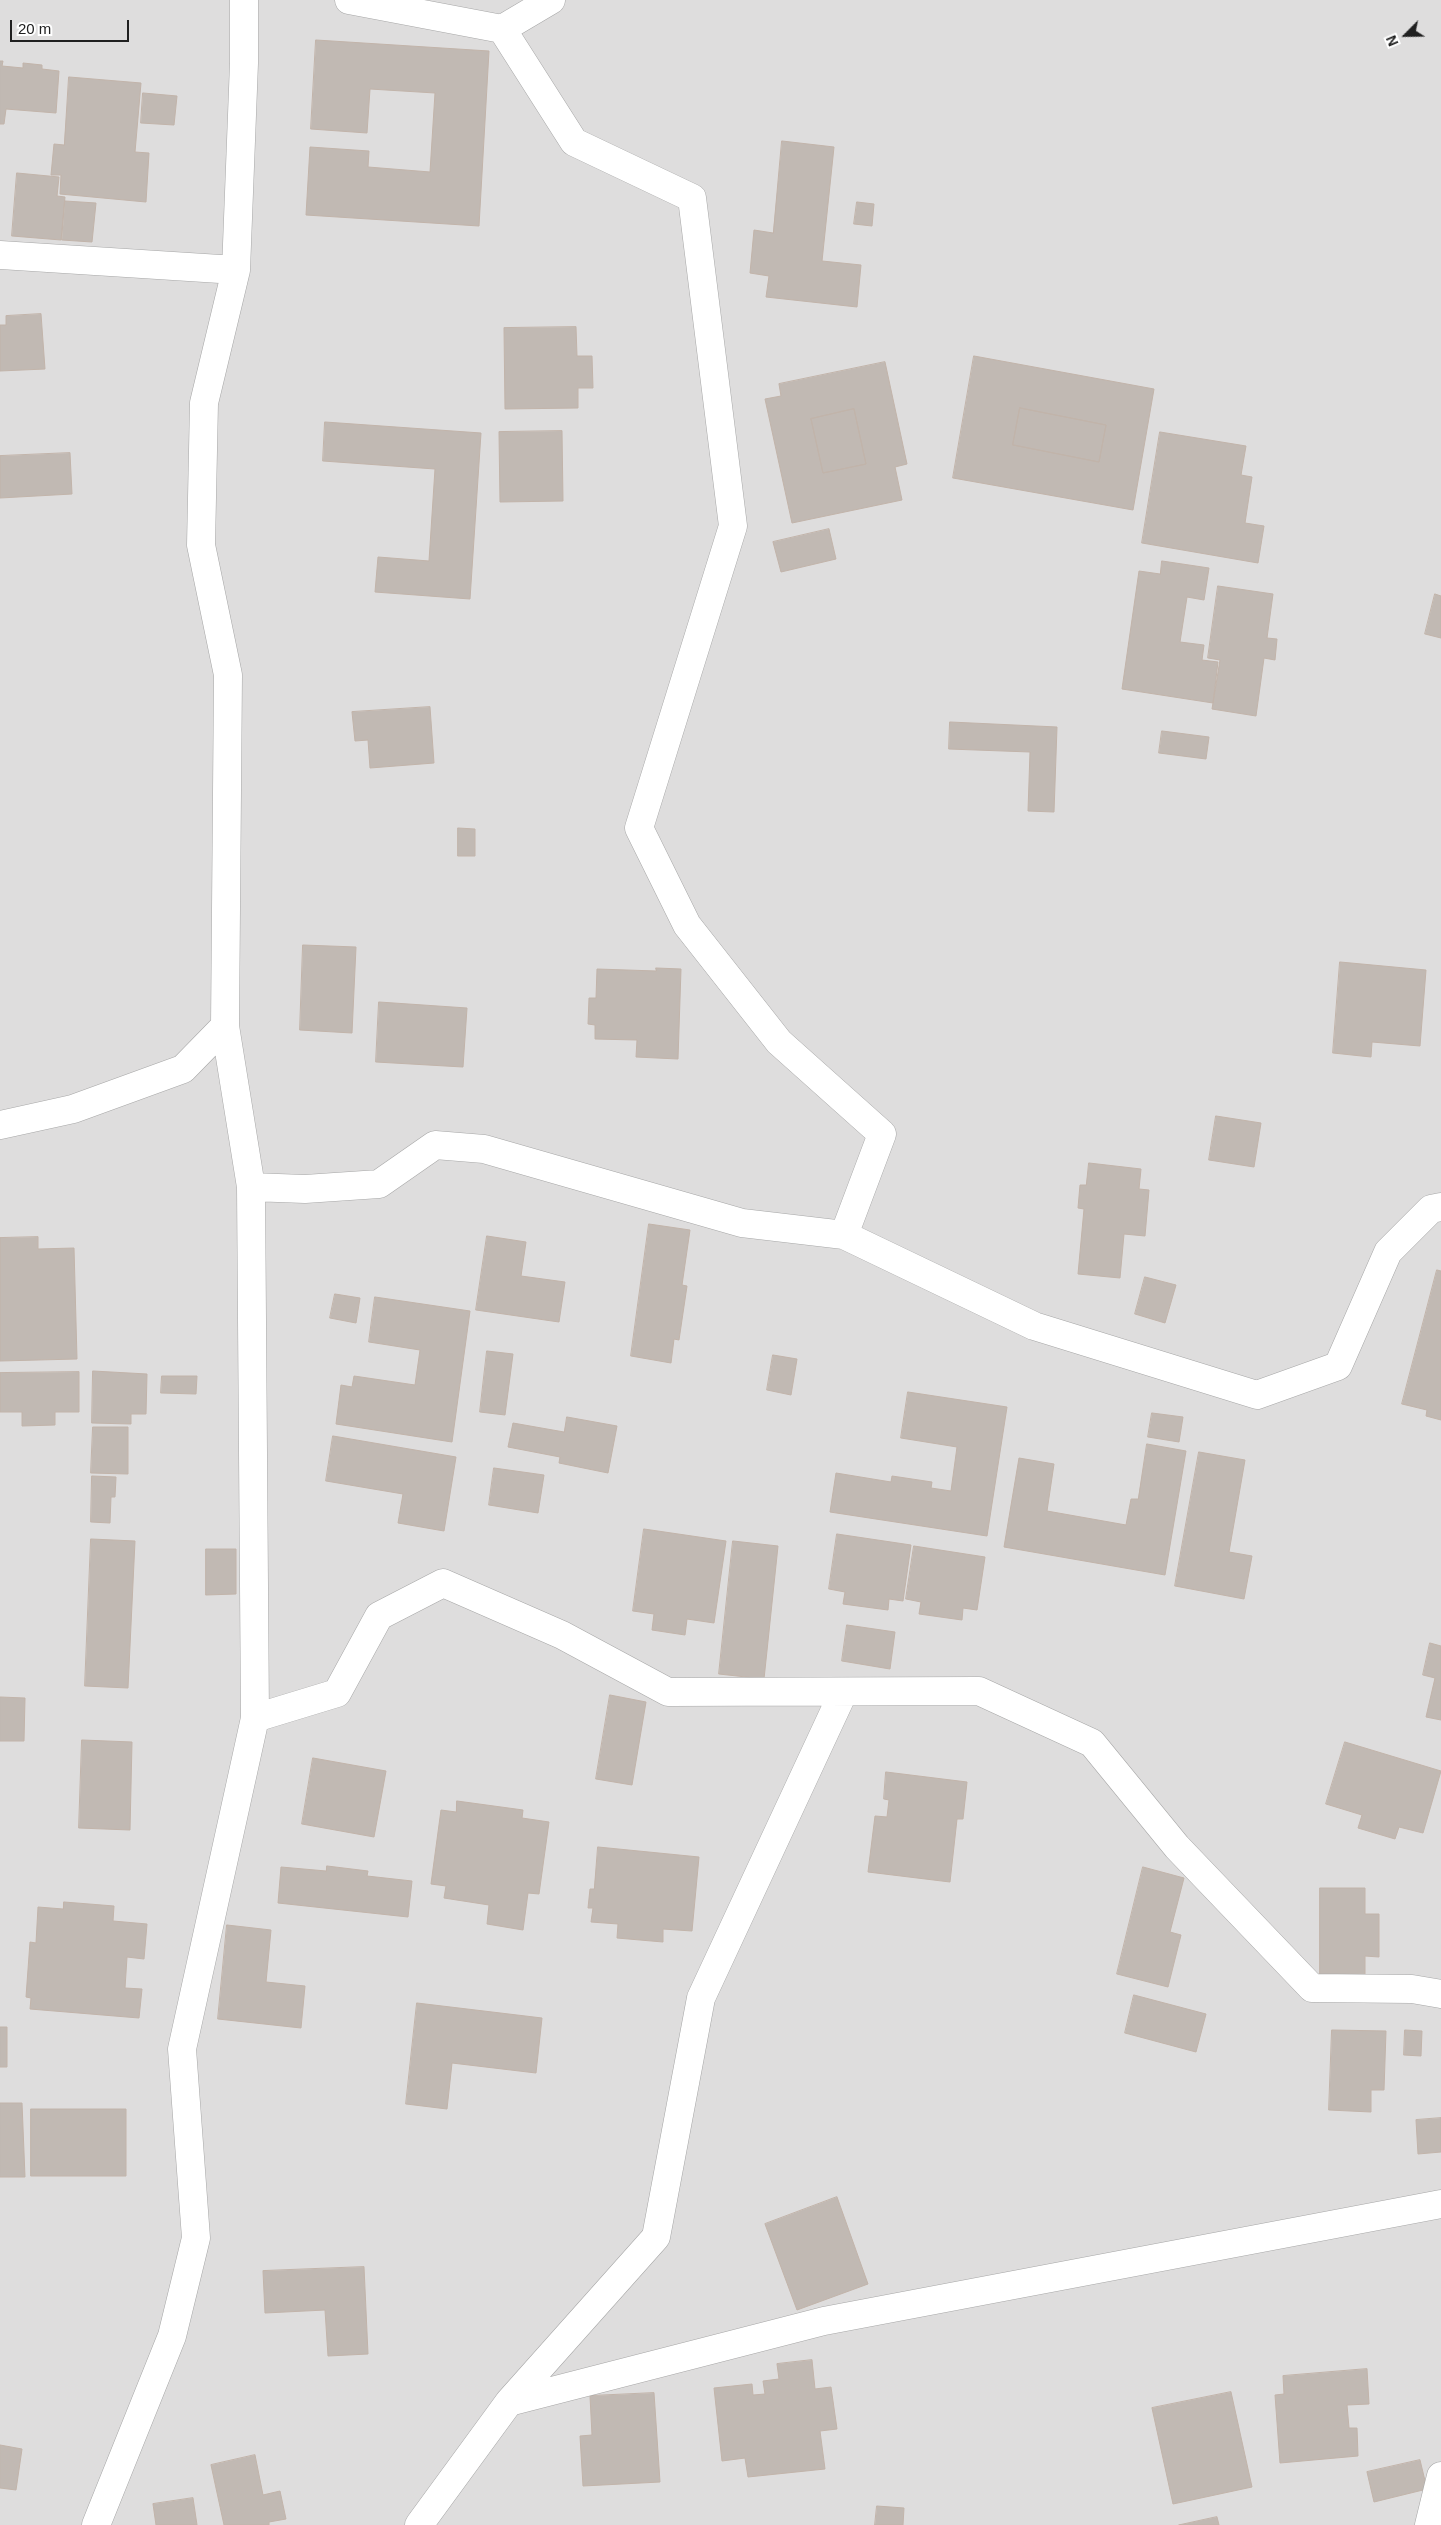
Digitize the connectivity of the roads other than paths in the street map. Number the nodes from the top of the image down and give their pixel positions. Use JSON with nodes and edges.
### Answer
{"nodes":[{"id":1,"x":244,"y":0,"type":"edge"},
{"id":2,"x":349,"y":0,"type":"edge"},
{"id":3,"x":551,"y":0,"type":"edge"},
{"id":4,"x":502,"y":30,"type":"junction"},
{"id":5,"x":0,"y":255,"type":"edge"},
{"id":6,"x":236,"y":270,"type":"junction"},
{"id":7,"x":225,"y":1026,"type":"junction"},
{"id":8,"x":0,"y":1125,"type":"edge"},
{"id":9,"x":251,"y":1187,"type":"junction"},
{"id":10,"x":1441,"y":1207,"type":"edge"},
{"id":11,"x":844,"y":1236,"type":"junction"},
{"id":12,"x":844,"y":1693,"type":"junction"},
{"id":13,"x":254,"y":1718,"type":"junction"},
{"id":14,"x":1441,"y":1994,"type":"edge"},
{"id":15,"x":1441,"y":2204,"type":"edge"},
{"id":16,"x":509,"y":2402,"type":"junction"},
{"id":17,"x":1441,"y":2476,"type":"edge"},
{"id":18,"x":96,"y":2525,"type":"edge"},
{"id":19,"x":419,"y":2525,"type":"edge"},
{"id":20,"x":1429,"y":2525,"type":"edge"}],
"edges":[{"from":1,"to":6,"type":"street"},
{"from":2,"to":4,"type":"street"},
{"from":3,"to":4,"type":"street"},
{"from":4,"to":11,"type":"street"},
{"from":5,"to":6,"type":"street"},
{"from":6,"to":7,"type":"street"},
{"from":7,"to":8,"type":"street"},
{"from":7,"to":9,"type":"street"},
{"from":9,"to":11,"type":"street"},
{"from":9,"to":13,"type":"street"},
{"from":10,"to":11,"type":"street"},
{"from":12,"to":13,"type":"street"},
{"from":12,"to":14,"type":"street"},
{"from":12,"to":16,"type":"street"},
{"from":13,"to":18,"type":"street"},
{"from":15,"to":16,"type":"street"},
{"from":16,"to":19,"type":"street"},
{"from":17,"to":20,"type":"street"}]}
